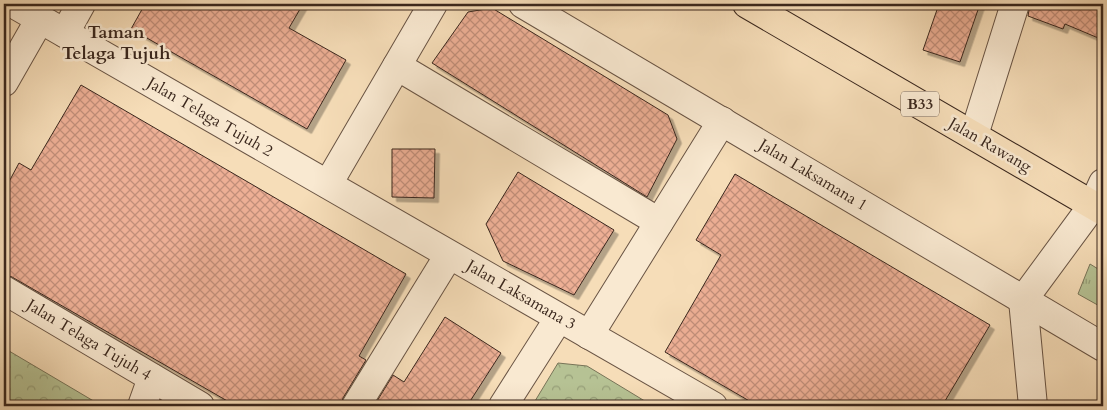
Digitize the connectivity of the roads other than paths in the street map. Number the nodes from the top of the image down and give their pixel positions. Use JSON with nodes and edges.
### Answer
{"nodes":[{"id":1,"x":14,"y":4,"type":"edge"},
{"id":2,"x":81,"y":4,"type":"edge"},
{"id":3,"x":433,"y":4,"type":"edge"},
{"id":4,"x":523,"y":4,"type":"edge"},
{"id":5,"x":747,"y":4,"type":"edge"},
{"id":6,"x":1015,"y":4,"type":"edge"},
{"id":7,"x":40,"y":19,"type":"junction"},
{"id":8,"x":65,"y":33,"type":"junction"},
{"id":9,"x":397,"y":66,"type":"junction"},
{"id":10,"x":4,"y":82,"type":"edge"},
{"id":11,"x":722,"y":121,"type":"junction"},
{"id":12,"x":974,"y":136,"type":"junction"},
{"id":13,"x":328,"y":184,"type":"junction"},
{"id":14,"x":1100,"y":199,"type":"edge"},
{"id":15,"x":659,"y":222,"type":"junction"},
{"id":16,"x":450,"y":255,"type":"junction"},
{"id":17,"x":4,"y":290,"type":"edge"},
{"id":18,"x":1024,"y":300,"type":"junction"},
{"id":19,"x":559,"y":318,"type":"junction"},
{"id":20,"x":589,"y":335,"type":"junction"},
{"id":21,"x":1103,"y":346,"type":"edge"},
{"id":22,"x":152,"y":378,"type":"junction"},
{"id":23,"x":142,"y":406,"type":"edge"},
{"id":24,"x":200,"y":406,"type":"edge"},
{"id":25,"x":356,"y":406,"type":"edge"},
{"id":26,"x":503,"y":406,"type":"edge"},
{"id":27,"x":713,"y":406,"type":"edge"},
{"id":28,"x":1033,"y":406,"type":"edge"}],
"edges":[{"from":1,"to":7,"type":"street","name":"Jalan Telaga Tujuh 2"},
{"from":2,"to":8,"type":"street"},
{"from":3,"to":9,"type":"street"},
{"from":4,"to":11,"type":"street","name":"Jalan Laksamana 1"},
{"from":5,"to":12,"type":"main road","name":"Jalan Rawang","number":"B33"},
{"from":6,"to":12,"type":"street"},
{"from":7,"to":8,"type":"street","name":"Jalan Telaga Tujuh 2"},
{"from":7,"to":10,"type":"street"},
{"from":8,"to":13,"type":"street","name":"Jalan Telaga Tujuh 2"},
{"from":9,"to":13,"type":"street"},
{"from":9,"to":15,"type":"street"},
{"from":11,"to":15,"type":"street"},
{"from":11,"to":18,"type":"street","name":"Jalan Laksamana 1"},
{"from":12,"to":14,"type":"main road","name":"Jalan Rawang","number":"B33"},
{"from":13,"to":16,"type":"street","name":"Jalan Laksamana 3"},
{"from":14,"to":18,"type":"street"},
{"from":15,"to":20,"type":"street"},
{"from":16,"to":19,"type":"street","name":"Jalan Laksamana 3"},
{"from":16,"to":25,"type":"street"},
{"from":17,"to":22,"type":"street","name":"Jalan Telaga Tujuh 4"},
{"from":18,"to":21,"type":"street","name":"Jalan Laksamana 1"},
{"from":18,"to":28,"type":"street"},
{"from":19,"to":20,"type":"street","name":"Jalan Laksamana 3"},
{"from":19,"to":26,"type":"street"},
{"from":20,"to":27,"type":"street","name":"Jalan Laksamana 3"},
{"from":22,"to":23,"type":"street"},
{"from":22,"to":24,"type":"street","name":"Jalan Telaga Tujuh 4"}]}
